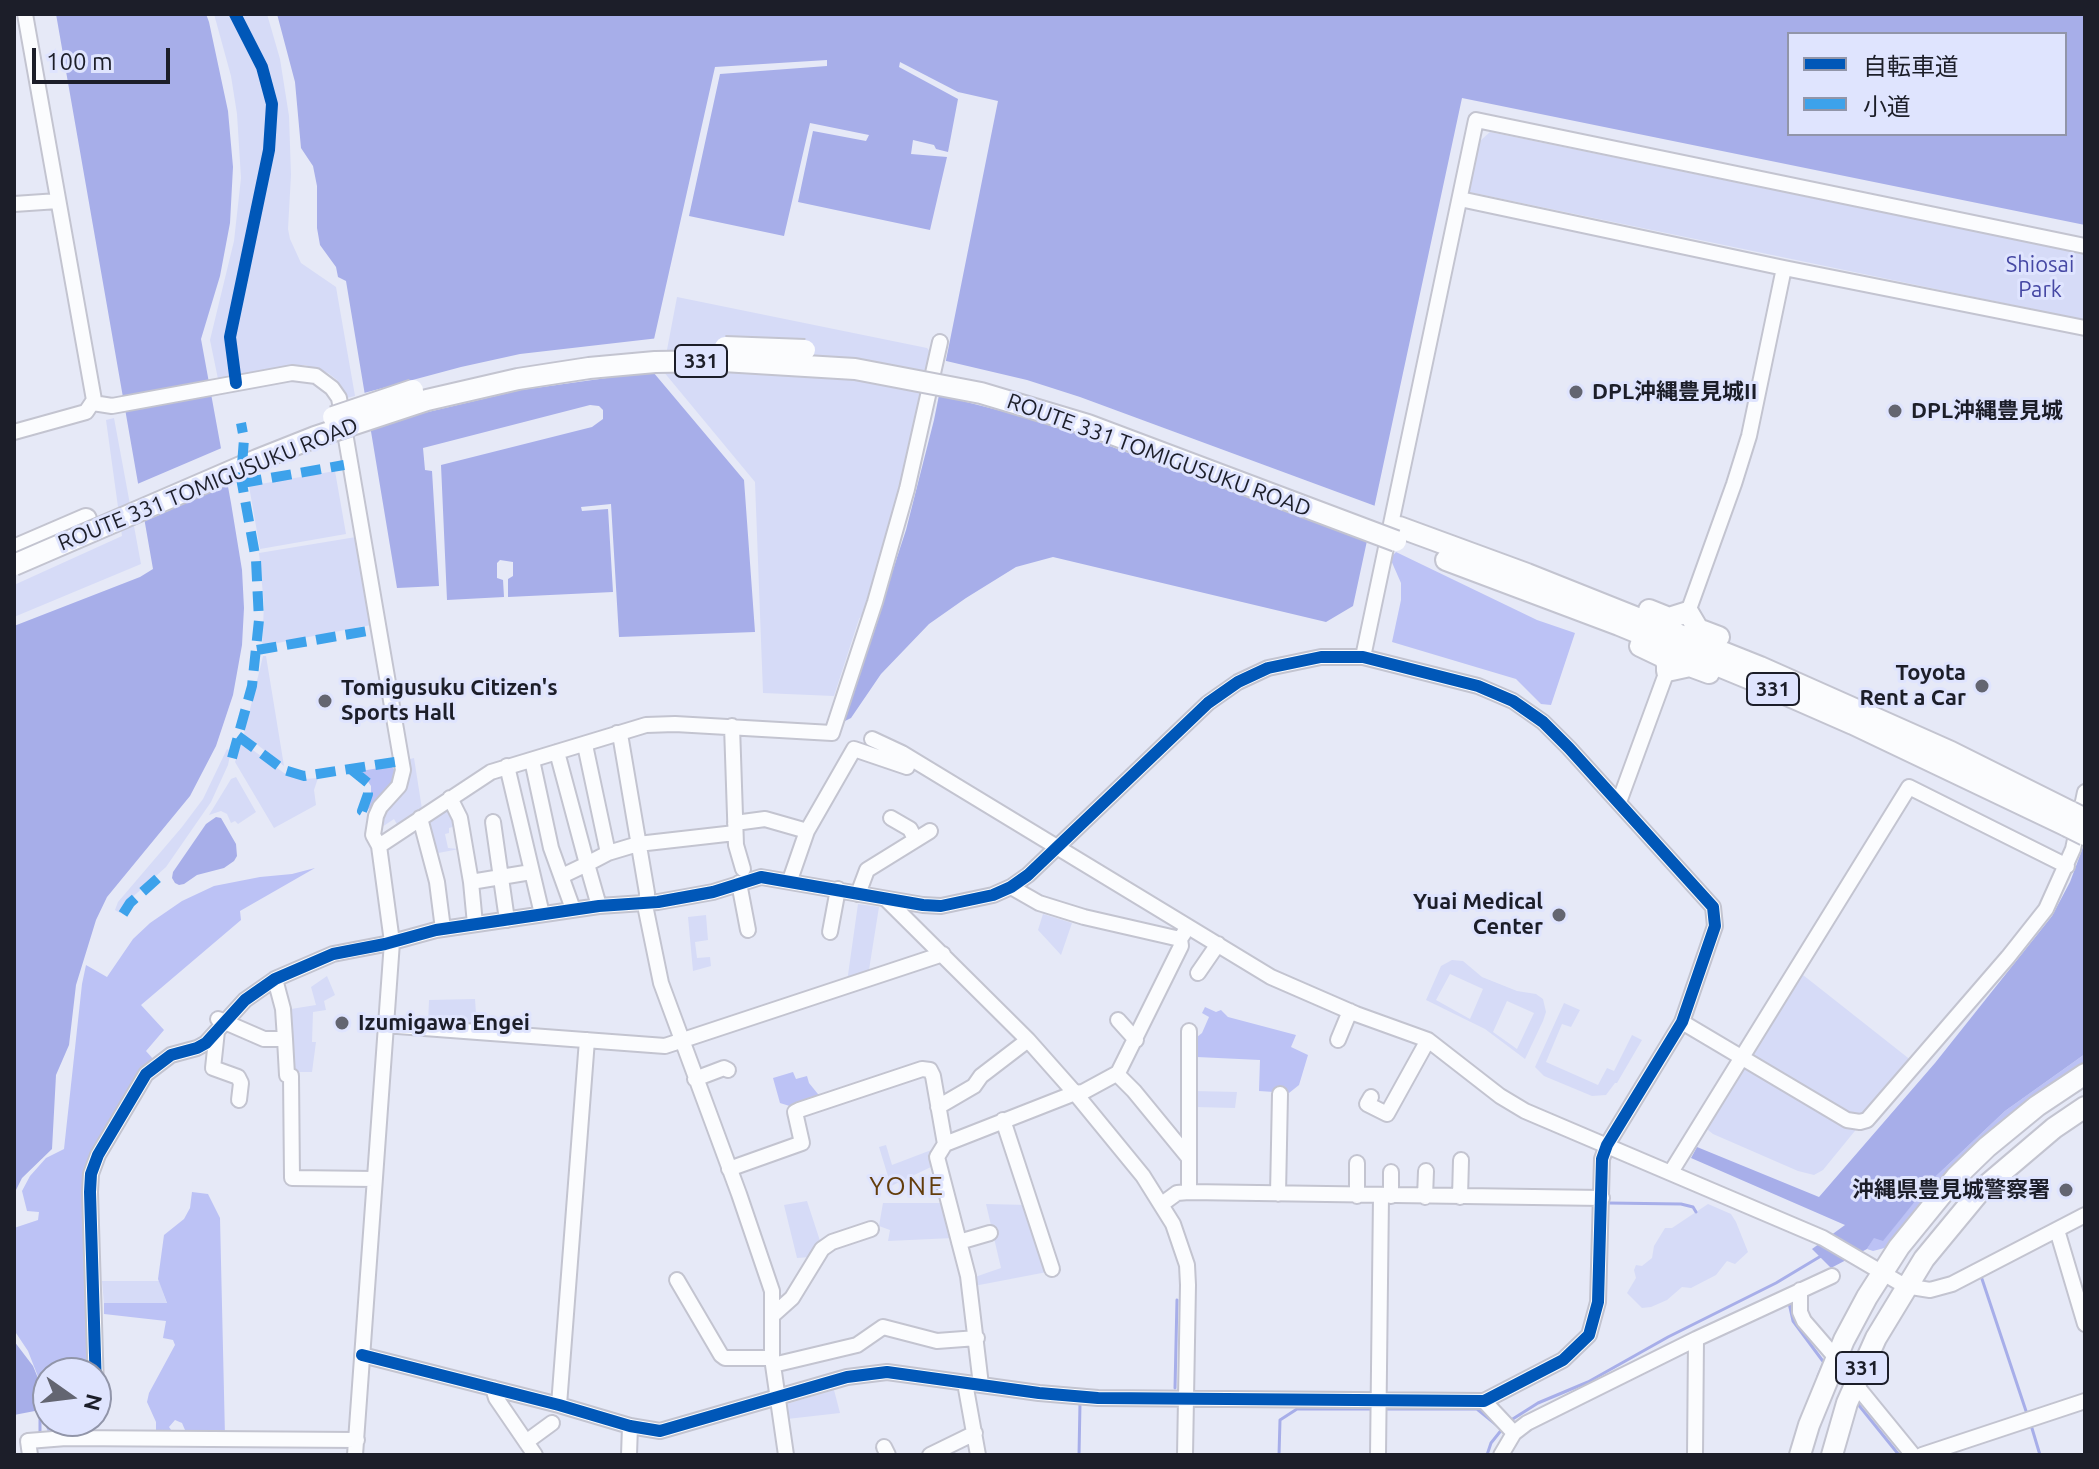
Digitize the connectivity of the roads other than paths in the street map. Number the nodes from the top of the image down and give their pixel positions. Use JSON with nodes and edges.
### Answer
{"nodes":[{"id":1,"x":25,"y":14,"type":"edge"},
{"id":2,"x":1460,"y":199,"type":"junction"},
{"id":3,"x":58,"y":201,"type":"junction"},
{"id":4,"x":14,"y":204,"type":"edge"},
{"id":5,"x":2085,"y":246,"type":"edge"},
{"id":6,"x":1784,"y":268,"type":"junction"},
{"id":7,"x":2085,"y":328,"type":"edge"},
{"id":8,"x":940,"y":342,"type":"dead end"},
{"id":9,"x":93,"y":403,"type":"junction"},
{"id":10,"x":14,"y":432,"type":"edge"},
{"id":11,"x":1397,"y":534,"type":"junction"},
{"id":12,"x":14,"y":550,"type":"edge"},
{"id":13,"x":14,"y":565,"type":"edge"},
{"id":14,"x":1522,"y":582,"type":"junction"},
{"id":15,"x":1688,"y":612,"type":"junction"},
{"id":16,"x":1363,"y":657,"type":"junction"},
{"id":17,"x":1667,"y":671,"type":"junction"},
{"id":18,"x":1849,"y":704,"type":"junction"},
{"id":19,"x":732,"y":726,"type":"junction"},
{"id":20,"x":617,"y":733,"type":"junction"},
{"id":21,"x":872,"y":739,"type":"dead end"},
{"id":22,"x":585,"y":745,"type":"junction"},
{"id":23,"x":557,"y":752,"type":"junction"},
{"id":24,"x":532,"y":760,"type":"junction"},
{"id":25,"x":507,"y":766,"type":"junction"},
{"id":26,"x":907,"y":767,"type":"dead end"},
{"id":27,"x":2085,"y":792,"type":"edge"},
{"id":28,"x":450,"y":798,"type":"junction"},
{"id":29,"x":1619,"y":802,"type":"junction"},
{"id":30,"x":2022,"y":804,"type":"junction"},
{"id":31,"x":420,"y":818,"type":"junction"},
{"id":32,"x":891,"y":818,"type":"dead end"},
{"id":33,"x":493,"y":822,"type":"dead end"},
{"id":34,"x":2077,"y":823,"type":"edge"},
{"id":35,"x":735,"y":828,"type":"junction"},
{"id":36,"x":807,"y":831,"type":"junction"},
{"id":37,"x":930,"y":831,"type":"dead end"},
{"id":38,"x":915,"y":839,"type":"junction"},
{"id":39,"x":638,"y":844,"type":"junction"},
{"id":40,"x":379,"y":846,"type":"junction"},
{"id":41,"x":1057,"y":847,"type":"junction"},
{"id":42,"x":608,"y":853,"type":"junction"},
{"id":43,"x":587,"y":864,"type":"junction"},
{"id":44,"x":2067,"y":866,"type":"junction"},
{"id":45,"x":531,"y":872,"type":"junction"},
{"id":46,"x":562,"y":876,"type":"junction"},
{"id":47,"x":741,"y":876,"type":"junction"},
{"id":48,"x":502,"y":878,"type":"junction"},
{"id":49,"x":790,"y":880,"type":"junction"},
{"id":50,"x":471,"y":882,"type":"junction"},
{"id":51,"x":1011,"y":887,"type":"junction"},
{"id":52,"x":838,"y":889,"type":"junction"},
{"id":53,"x":858,"y":894,"type":"junction"},
{"id":54,"x":887,"y":900,"type":"junction"},
{"id":55,"x":645,"y":903,"type":"junction"},
{"id":56,"x":923,"y":905,"type":"junction"},
{"id":57,"x":599,"y":906,"type":"junction"},
{"id":58,"x":573,"y":909,"type":"junction"},
{"id":59,"x":542,"y":914,"type":"junction"},
{"id":60,"x":507,"y":920,"type":"junction"},
{"id":61,"x":475,"y":924,"type":"junction"},
{"id":62,"x":443,"y":929,"type":"junction"},
{"id":63,"x":748,"y":930,"type":"dead end"},
{"id":64,"x":830,"y":932,"type":"dead end"},
{"id":65,"x":1184,"y":932,"type":"junction"},
{"id":66,"x":924,"y":936,"type":"junction"},
{"id":67,"x":392,"y":942,"type":"junction"},
{"id":68,"x":1218,"y":944,"type":"junction"},
{"id":69,"x":943,"y":954,"type":"junction"},
{"id":70,"x":1198,"y":973,"type":"dead end"},
{"id":71,"x":275,"y":979,"type":"junction"},
{"id":72,"x":1350,"y":1011,"type":"junction"},
{"id":73,"x":1118,"y":1020,"type":"dead end"},
{"id":74,"x":1682,"y":1022,"type":"junction"},
{"id":75,"x":219,"y":1024,"type":"junction"},
{"id":76,"x":384,"y":1025,"type":"junction"},
{"id":77,"x":1189,"y":1031,"type":"dead end"},
{"id":78,"x":285,"y":1039,"type":"junction"},
{"id":79,"x":587,"y":1040,"type":"junction"},
{"id":80,"x":1028,"y":1040,"type":"junction"},
{"id":81,"x":1136,"y":1040,"type":"junction"},
{"id":82,"x":1338,"y":1040,"type":"dead end"},
{"id":83,"x":1428,"y":1040,"type":"junction"},
{"id":84,"x":681,"y":1041,"type":"junction"},
{"id":85,"x":1741,"y":1057,"type":"junction"},
{"id":86,"x":728,"y":1070,"type":"dead end"},
{"id":87,"x":1117,"y":1074,"type":"junction"},
{"id":88,"x":2085,"y":1074,"type":"edge"},
{"id":89,"x":695,"y":1079,"type":"junction"},
{"id":90,"x":1075,"y":1093,"type":"junction"},
{"id":91,"x":1280,"y":1094,"type":"dead end"},
{"id":92,"x":1371,"y":1097,"type":"dead end"},
{"id":93,"x":239,"y":1100,"type":"dead end"},
{"id":94,"x":938,"y":1107,"type":"junction"},
{"id":95,"x":2085,"y":1107,"type":"edge"},
{"id":96,"x":1003,"y":1120,"type":"junction"},
{"id":97,"x":945,"y":1144,"type":"junction"},
{"id":98,"x":1607,"y":1145,"type":"junction"},
{"id":99,"x":1189,"y":1158,"type":"junction"},
{"id":100,"x":1461,"y":1160,"type":"dead end"},
{"id":101,"x":1357,"y":1163,"type":"dead end"},
{"id":102,"x":729,"y":1169,"type":"junction"},
{"id":103,"x":1426,"y":1171,"type":"dead end"},
{"id":104,"x":1391,"y":1172,"type":"dead end"},
{"id":105,"x":1671,"y":1172,"type":"junction"},
{"id":106,"x":374,"y":1179,"type":"junction"},
{"id":107,"x":1189,"y":1192,"type":"junction"},
{"id":108,"x":1278,"y":1194,"type":"junction"},
{"id":109,"x":1357,"y":1196,"type":"junction"},
{"id":110,"x":1386,"y":1196,"type":"junction"},
{"id":111,"x":1425,"y":1197,"type":"junction"},
{"id":112,"x":1460,"y":1197,"type":"junction"},
{"id":113,"x":1602,"y":1198,"type":"junction"},
{"id":114,"x":1162,"y":1204,"type":"junction"},
{"id":115,"x":2085,"y":1215,"type":"edge"},
{"id":116,"x":871,"y":1229,"type":"dead end"},
{"id":117,"x":2057,"y":1230,"type":"junction"},
{"id":118,"x":990,"y":1233,"type":"dead end"},
{"id":119,"x":959,"y":1242,"type":"junction"},
{"id":120,"x":1052,"y":1269,"type":"dead end"},
{"id":121,"x":1881,"y":1274,"type":"junction"},
{"id":122,"x":1832,"y":1276,"type":"dead end"},
{"id":123,"x":677,"y":1280,"type":"dead end"},
{"id":124,"x":1905,"y":1286,"type":"junction"},
{"id":125,"x":1798,"y":1291,"type":"junction"},
{"id":126,"x":773,"y":1315,"type":"junction"},
{"id":127,"x":2085,"y":1324,"type":"edge"},
{"id":128,"x":977,"y":1338,"type":"junction"},
{"id":129,"x":1696,"y":1339,"type":"junction"},
{"id":130,"x":789,"y":1346,"type":"dead end"},
{"id":131,"x":362,"y":1355,"type":"junction"},
{"id":132,"x":772,"y":1356,"type":"junction"},
{"id":133,"x":95,"y":1357,"type":"edge"},
{"id":134,"x":1836,"y":1358,"type":"junction"},
{"id":135,"x":965,"y":1383,"type":"junction"},
{"id":136,"x":1855,"y":1384,"type":"junction"},
{"id":137,"x":981,"y":1385,"type":"junction"},
{"id":138,"x":493,"y":1388,"type":"junction"},
{"id":139,"x":778,"y":1396,"type":"junction"},
{"id":140,"x":1186,"y":1399,"type":"junction"},
{"id":141,"x":1378,"y":1401,"type":"junction"},
{"id":142,"x":1484,"y":1401,"type":"junction"},
{"id":143,"x":2085,"y":1401,"type":"edge"},
{"id":144,"x":559,"y":1405,"type":"junction"},
{"id":145,"x":552,"y":1423,"type":"dead end"},
{"id":146,"x":630,"y":1426,"type":"junction"},
{"id":147,"x":975,"y":1433,"type":"junction"},
{"id":148,"x":1514,"y":1433,"type":"junction"},
{"id":149,"x":66,"y":1438,"type":"joint"},
{"id":150,"x":526,"y":1442,"type":"junction"},
{"id":151,"x":356,"y":1448,"type":"edge"},
{"id":152,"x":30,"y":1455,"type":"edge"},
{"id":153,"x":535,"y":1455,"type":"edge"},
{"id":154,"x":629,"y":1455,"type":"edge"},
{"id":155,"x":786,"y":1455,"type":"edge"},
{"id":156,"x":930,"y":1455,"type":"edge"},
{"id":157,"x":978,"y":1455,"type":"edge"},
{"id":158,"x":1185,"y":1455,"type":"edge"},
{"id":159,"x":1378,"y":1455,"type":"edge"},
{"id":160,"x":1501,"y":1455,"type":"edge"},
{"id":161,"x":1695,"y":1455,"type":"edge"},
{"id":162,"x":1800,"y":1455,"type":"edge"},
{"id":163,"x":1832,"y":1455,"type":"edge"},
{"id":164,"x":1913,"y":1455,"type":"edge"},
{"id":165,"x":1922,"y":1455,"type":"edge"}],
"edges":[{"from":1,"to":3,"type":"street"},
{"from":2,"to":5,"type":"street"},
{"from":2,"to":6,"type":"street"},
{"from":2,"to":16,"type":"street"},
{"from":3,"to":4,"type":"street"},
{"from":3,"to":9,"type":"street"},
{"from":6,"to":7,"type":"street"},
{"from":6,"to":15,"type":"street"},
{"from":8,"to":19,"type":"street"},
{"from":9,"to":10,"type":"street"},
{"from":9,"to":40,"type":"street"},
{"from":11,"to":12,"type":"highway","name":"ROUTE 331 TOMIGUSUKU ROAD","number":"331","bridge":true},
{"from":11,"to":13,"type":"highway","name":"ROUTE 331 TOMIGUSUKU ROAD","number":"331","bridge":true},
{"from":11,"to":14,"type":"highway","name":"ROUTE 331 TOMIGUSUKU ROAD","number":"331"},
{"from":14,"to":15,"type":"highway"},
{"from":14,"to":17,"type":"highway"},
{"from":14,"to":18,"type":"highway","name":"ROUTE 331 TOMIGUSUKU ROAD","number":"331"},
{"from":14,"to":30,"type":"highway","name":"ROUTE 331 TOMIGUSUKU ROAD","number":"331"},
{"from":15,"to":18,"type":"highway"},
{"from":16,"to":29,"type":"street"},
{"from":16,"to":41,"type":"street"},
{"from":17,"to":29,"type":"street"},
{"from":17,"to":30,"type":"highway"},
{"from":18,"to":34,"type":"highway","name":"ROUTE 331 TOMIGUSUKU ROAD","number":"331"},
{"from":19,"to":20,"type":"street"},
{"from":19,"to":35,"type":"street"},
{"from":20,"to":22,"type":"street"},
{"from":20,"to":39,"type":"street"},
{"from":21,"to":41,"type":"street"},
{"from":22,"to":23,"type":"street"},
{"from":22,"to":42,"type":"street"},
{"from":23,"to":24,"type":"street"},
{"from":23,"to":43,"type":"street"},
{"from":24,"to":25,"type":"street"},
{"from":24,"to":46,"type":"street"},
{"from":25,"to":28,"type":"street"},
{"from":25,"to":45,"type":"street"},
{"from":26,"to":36,"type":"street"},
{"from":27,"to":44,"type":"street"},
{"from":28,"to":31,"type":"street"},
{"from":28,"to":50,"type":"street"},
{"from":29,"to":74,"type":"street"},
{"from":30,"to":34,"type":"highway","name":"ROUTE 331 TOMIGUSUKU ROAD","number":"331"},
{"from":31,"to":40,"type":"street"},
{"from":31,"to":62,"type":"street"},
{"from":32,"to":38,"type":"street"},
{"from":33,"to":48,"type":"street"},
{"from":35,"to":36,"type":"street"},
{"from":35,"to":39,"type":"street"},
{"from":35,"to":47,"type":"street"},
{"from":36,"to":49,"type":"street"},
{"from":37,"to":38,"type":"street"},
{"from":38,"to":53,"type":"street"},
{"from":39,"to":42,"type":"street"},
{"from":39,"to":55,"type":"street"},
{"from":40,"to":67,"type":"street"},
{"from":41,"to":51,"type":"street"},
{"from":41,"to":65,"type":"street"},
{"from":42,"to":43,"type":"street"},
{"from":43,"to":46,"type":"street"},
{"from":43,"to":57,"type":"street"},
{"from":44,"to":85,"type":"street"},
{"from":44,"to":85,"type":"street"},
{"from":45,"to":48,"type":"street"},
{"from":45,"to":59,"type":"street"},
{"from":46,"to":58,"type":"street"},
{"from":47,"to":49,"type":"street"},
{"from":47,"to":55,"type":"street"},
{"from":47,"to":63,"type":"street"},
{"from":48,"to":50,"type":"street"},
{"from":48,"to":60,"type":"street"},
{"from":49,"to":52,"type":"street"},
{"from":50,"to":61,"type":"street"},
{"from":51,"to":56,"type":"street"},
{"from":51,"to":65,"type":"street"},
{"from":52,"to":53,"type":"street"},
{"from":52,"to":64,"type":"street"},
{"from":53,"to":54,"type":"street"},
{"from":54,"to":56,"type":"street"},
{"from":54,"to":66,"type":"street"},
{"from":55,"to":57,"type":"street"},
{"from":55,"to":84,"type":"street"},
{"from":56,"to":66,"type":"street"},
{"from":57,"to":58,"type":"street"},
{"from":58,"to":59,"type":"street"},
{"from":59,"to":60,"type":"street"},
{"from":60,"to":61,"type":"street"},
{"from":61,"to":62,"type":"street"},
{"from":62,"to":67,"type":"street"},
{"from":65,"to":68,"type":"street"},
{"from":65,"to":81,"type":"street"},
{"from":66,"to":69,"type":"street"},
{"from":67,"to":71,"type":"street"},
{"from":67,"to":76,"type":"street"},
{"from":68,"to":70,"type":"street"},
{"from":68,"to":72,"type":"street"},
{"from":69,"to":80,"type":"street"},
{"from":69,"to":84,"type":"street"},
{"from":71,"to":75,"type":"street"},
{"from":71,"to":78,"type":"street"},
{"from":72,"to":82,"type":"street"},
{"from":72,"to":83,"type":"street"},
{"from":73,"to":81,"type":"street"},
{"from":74,"to":85,"type":"street"},
{"from":74,"to":98,"type":"street"},
{"from":75,"to":78,"type":"street"},
{"from":75,"to":93,"type":"street"},
{"from":75,"to":133,"type":"street"},
{"from":76,"to":79,"type":"street"},
{"from":76,"to":106,"type":"street"},
{"from":77,"to":99,"type":"street"},
{"from":78,"to":106,"type":"street"},
{"from":79,"to":84,"type":"street"},
{"from":79,"to":144,"type":"street"},
{"from":80,"to":90,"type":"street"},
{"from":80,"to":94,"type":"street"},
{"from":81,"to":87,"type":"street"},
{"from":83,"to":92,"type":"street"},
{"from":83,"to":98,"type":"street"},
{"from":84,"to":89,"type":"street"},
{"from":85,"to":105,"type":"street"},
{"from":86,"to":89,"type":"street"},
{"from":87,"to":90,"type":"street"},
{"from":87,"to":99,"type":"street"},
{"from":88,"to":121,"type":"highway","number":"331"},
{"from":89,"to":102,"type":"street"},
{"from":90,"to":96,"type":"street"},
{"from":90,"to":114,"type":"street"},
{"from":91,"to":108,"type":"street"},
{"from":94,"to":97,"type":"street"},
{"from":94,"to":102,"type":"street"},
{"from":95,"to":124,"type":"highway","number":"331"},
{"from":96,"to":97,"type":"street"},
{"from":96,"to":120,"type":"street"},
{"from":97,"to":119,"type":"street"},
{"from":98,"to":105,"type":"street"},
{"from":98,"to":113,"type":"street"},
{"from":99,"to":107,"type":"street"},
{"from":100,"to":112,"type":"street"},
{"from":101,"to":109,"type":"street"},
{"from":102,"to":126,"type":"street"},
{"from":103,"to":111,"type":"street"},
{"from":104,"to":110,"type":"street"},
{"from":105,"to":121,"type":"street"},
{"from":106,"to":131,"type":"street"},
{"from":107,"to":108,"type":"street"},
{"from":107,"to":114,"type":"street"},
{"from":108,"to":109,"type":"street"},
{"from":109,"to":110,"type":"street"},
{"from":110,"to":111,"type":"street"},
{"from":110,"to":141,"type":"street"},
{"from":111,"to":112,"type":"street"},
{"from":112,"to":113,"type":"street"},
{"from":113,"to":142,"type":"street"},
{"from":114,"to":140,"type":"street"},
{"from":115,"to":117,"type":"street"},
{"from":116,"to":126,"type":"street"},
{"from":117,"to":124,"type":"street"},
{"from":117,"to":127,"type":"street"},
{"from":118,"to":119,"type":"street"},
{"from":119,"to":128,"type":"street"},
{"from":121,"to":124,"type":"street"},
{"from":121,"to":134,"type":"highway","number":"331"},
{"from":122,"to":125,"type":"street"},
{"from":123,"to":132,"type":"street"},
{"from":124,"to":136,"type":"highway","number":"331"},
{"from":125,"to":129,"type":"street"},
{"from":125,"to":134,"type":"street"},
{"from":126,"to":132,"type":"street"},
{"from":128,"to":132,"type":"street"},
{"from":128,"to":137,"type":"street"},
{"from":129,"to":148,"type":"street"},
{"from":129,"to":161,"type":"street"},
{"from":130,"to":132,"type":"street"},
{"from":131,"to":138,"type":"street"},
{"from":131,"to":151,"type":"street"},
{"from":132,"to":139,"type":"street"},
{"from":134,"to":162,"type":"highway","number":"331"},
{"from":135,"to":137,"type":"street"},
{"from":135,"to":139,"type":"street"},
{"from":135,"to":147,"type":"street"},
{"from":136,"to":163,"type":"highway","number":"331"},
{"from":136,"to":164,"type":"street"},
{"from":137,"to":140,"type":"street"},
{"from":138,"to":144,"type":"street"},
{"from":138,"to":150,"type":"street"},
{"from":139,"to":146,"type":"street"},
{"from":139,"to":155,"type":"street"},
{"from":140,"to":141,"type":"street"},
{"from":140,"to":158,"type":"street"},
{"from":141,"to":142,"type":"street"},
{"from":141,"to":159,"type":"street"},
{"from":142,"to":148,"type":"street"},
{"from":143,"to":165,"type":"street"},
{"from":144,"to":146,"type":"street"},
{"from":145,"to":150,"type":"street"},
{"from":146,"to":154,"type":"street"},
{"from":147,"to":156,"type":"street"},
{"from":147,"to":157,"type":"street"},
{"from":148,"to":160,"type":"street"},
{"from":149,"to":151,"type":"street"},
{"from":149,"to":152,"type":"street"},
{"from":150,"to":153,"type":"street"}]}
